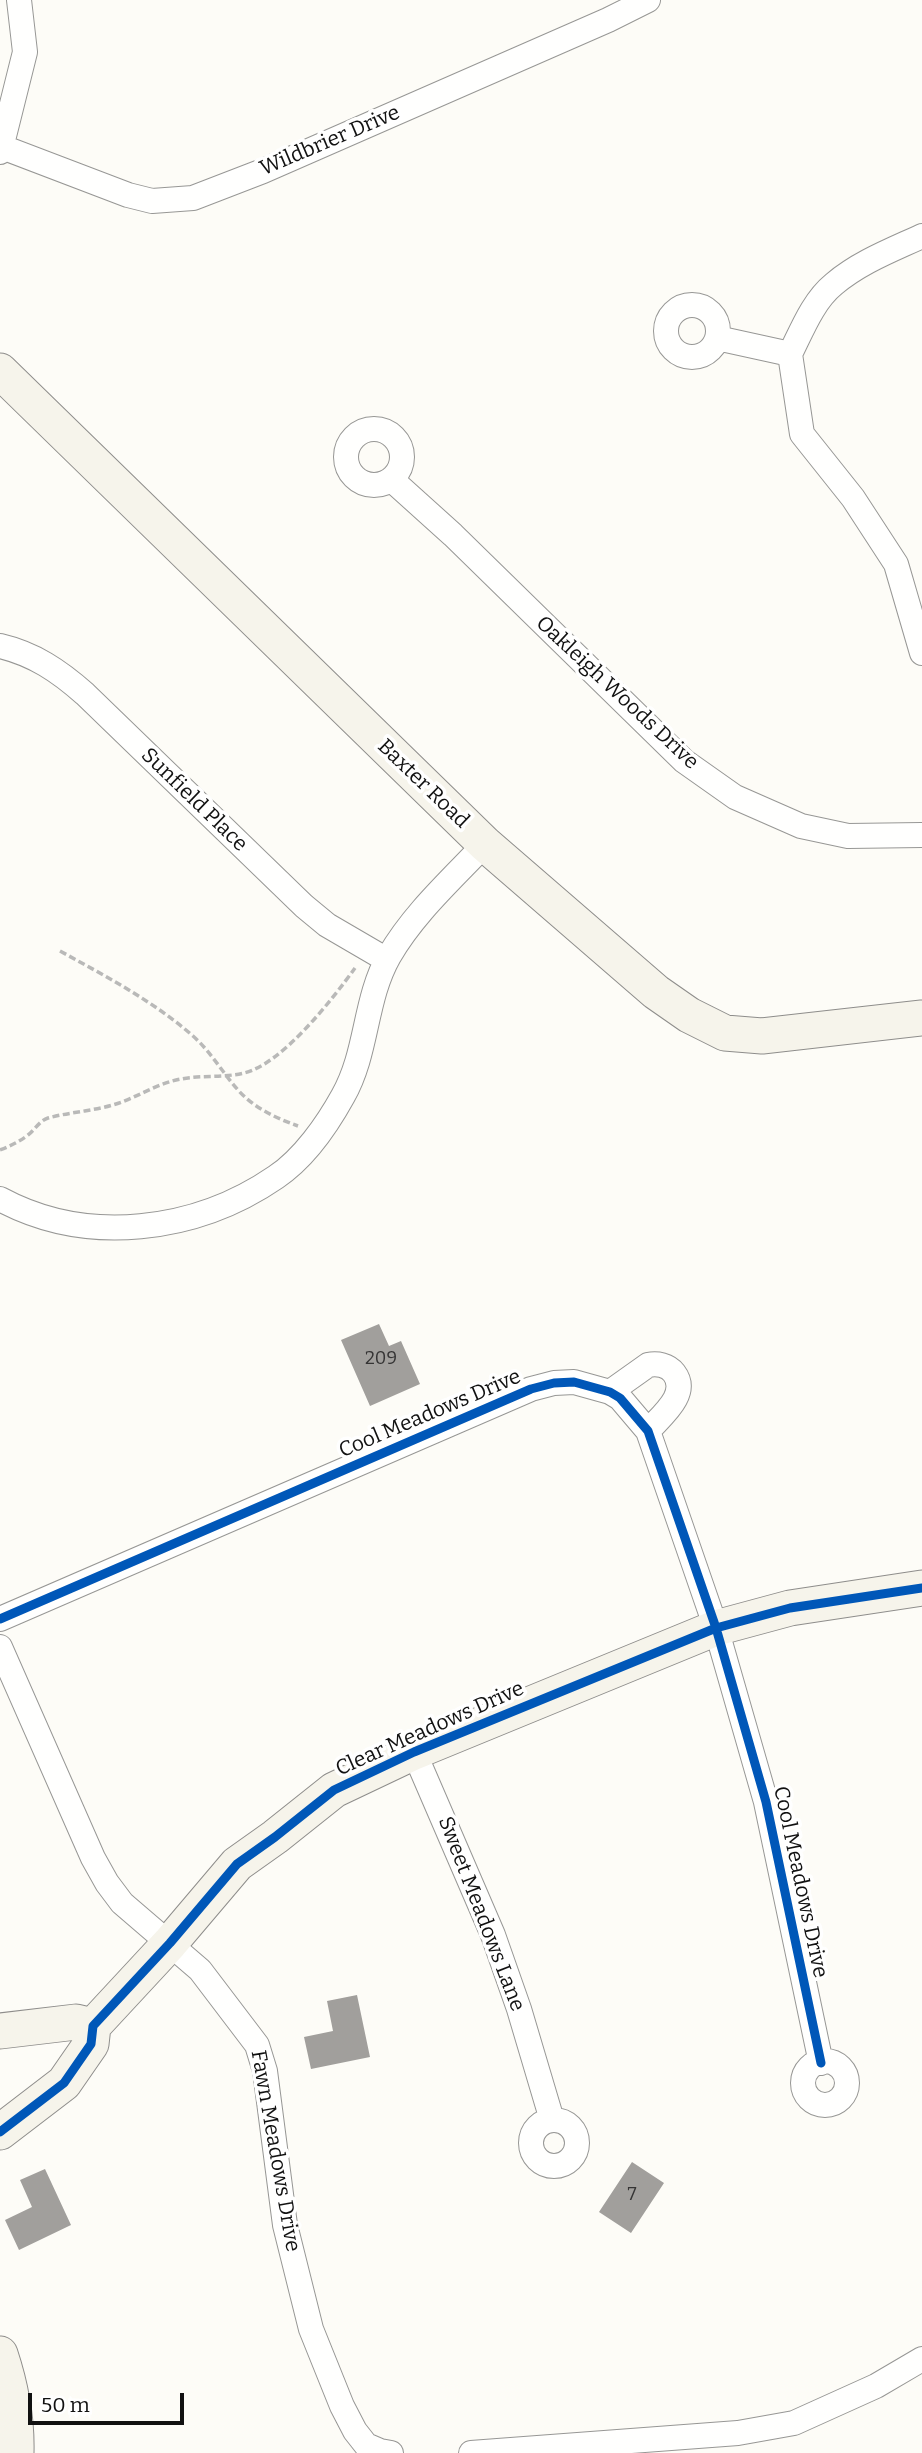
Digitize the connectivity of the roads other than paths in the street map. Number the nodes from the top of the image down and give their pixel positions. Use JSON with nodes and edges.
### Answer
{"nodes":[{"id":1,"x":19,"y":0,"type":"edge"},
{"id":2,"x":648,"y":0,"type":"edge"},
{"id":3,"x":1,"y":150,"type":"edge"},
{"id":4,"x":922,"y":236,"type":"edge"},
{"id":5,"x":717,"y":338,"type":"dead end"},
{"id":6,"x":790,"y":354,"type":"junction"},
{"id":7,"x":0,"y":370,"type":"edge"},
{"id":8,"x":393,"y":480,"type":"dead end"},
{"id":9,"x":0,"y":646,"type":"edge"},
{"id":10,"x":922,"y":653,"type":"edge"},
{"id":11,"x":922,"y":835,"type":"edge"},
{"id":12,"x":485,"y":844,"type":"junction"},
{"id":13,"x":387,"y":960,"type":"junction"},
{"id":14,"x":922,"y":1018,"type":"edge"},
{"id":15,"x":0,"y":1199,"type":"edge"},
{"id":16,"x":610,"y":1392,"type":"junction"},
{"id":17,"x":648,"y":1431,"type":"junction"},
{"id":18,"x":922,"y":1588,"type":"edge"},
{"id":19,"x":0,"y":1619,"type":"edge"},
{"id":20,"x":716,"y":1628,"type":"junction"},
{"id":21,"x":0,"y":1647,"type":"edge"},
{"id":22,"x":414,"y":1752,"type":"junction"},
{"id":23,"x":170,"y":1943,"type":"junction"},
{"id":24,"x":93,"y":2026,"type":"junction"},
{"id":25,"x":0,"y":2031,"type":"edge"},
{"id":26,"x":821,"y":2063,"type":"dead end"},
{"id":27,"x":552,"y":2120,"type":"dead end"},
{"id":28,"x":0,"y":2132,"type":"edge"},
{"id":29,"x":0,"y":2354,"type":"edge"},
{"id":30,"x":922,"y":2359,"type":"edge"},
{"id":31,"x":16,"y":2453,"type":"edge"},
{"id":32,"x":391,"y":2453,"type":"edge"},
{"id":33,"x":471,"y":2453,"type":"edge"}],
"edges":[{"from":1,"to":3,"type":"street"},
{"from":2,"to":3,"type":"street","name":"Wildbrier Drive"},
{"from":4,"to":6,"type":"street"},
{"from":5,"to":6,"type":"street"},
{"from":6,"to":10,"type":"street"},
{"from":7,"to":12,"type":"street","name":"Baxter Road"},
{"from":8,"to":11,"type":"street","name":"Oakleigh Woods Drive"},
{"from":9,"to":13,"type":"street","name":"Sunfield Place"},
{"from":12,"to":13,"type":"street"},
{"from":12,"to":14,"type":"street","name":"Baxter Road"},
{"from":13,"to":15,"type":"street"},
{"from":16,"to":17,"type":"street","name":"Cool Meadows Drive"},
{"from":16,"to":17,"type":"street"},
{"from":16,"to":19,"type":"street","name":"Cool Meadows Drive"},
{"from":17,"to":20,"type":"street","name":"Cool Meadows Drive"},
{"from":18,"to":20,"type":"street","name":"Clear Meadows Drive"},
{"from":20,"to":22,"type":"street","name":"Clear Meadows Drive"},
{"from":20,"to":26,"type":"street","name":"Cool Meadows Drive"},
{"from":21,"to":23,"type":"street","name":"Fawn Meadows Drive"},
{"from":22,"to":23,"type":"street","name":"Clear Meadows Drive"},
{"from":22,"to":27,"type":"street","name":"Sweet Meadows Lane"},
{"from":23,"to":24,"type":"street","name":"Clear Meadows Drive"},
{"from":23,"to":32,"type":"street","name":"Fawn Meadows Drive"},
{"from":24,"to":25,"type":"street"},
{"from":24,"to":28,"type":"street","name":"Clear Meadows Drive"},
{"from":29,"to":31,"type":"street"},
{"from":30,"to":33,"type":"street"}]}
